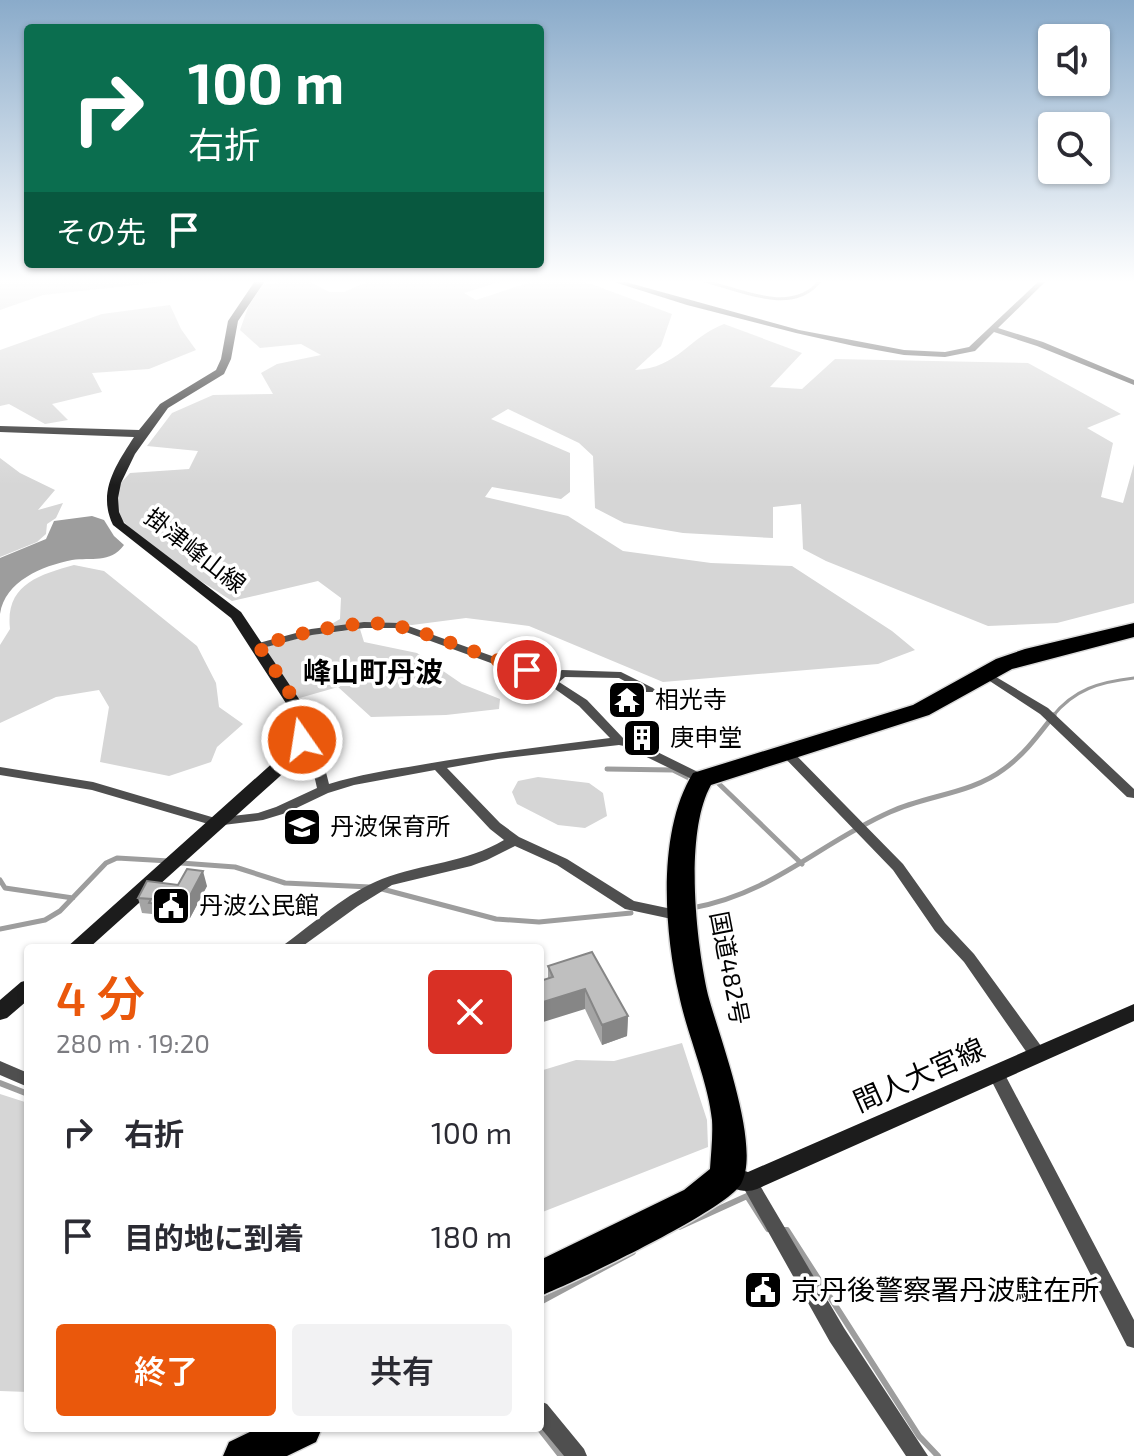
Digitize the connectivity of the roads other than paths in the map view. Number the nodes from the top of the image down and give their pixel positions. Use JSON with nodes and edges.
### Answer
{"nodes":[{"id":1,"x":228,"y":349,"type":"edge"},
{"id":2,"x":885,"y":349,"type":"edge"},
{"id":3,"x":970,"y":349,"type":"edge"},
{"id":4,"x":1052,"y":349,"type":"edge"},
{"id":5,"x":1134,"y":383,"type":"edge"},
{"id":6,"x":0,"y":429,"type":"edge"},
{"id":7,"x":144,"y":434,"type":"junction"},
{"id":8,"x":1134,"y":630,"type":"edge"},
{"id":9,"x":259,"y":646,"type":"junction"},
{"id":10,"x":986,"y":674,"type":"junction"},
{"id":11,"x":552,"y":682,"type":"junction"},
{"id":12,"x":649,"y":690,"type":"dead end"},
{"id":13,"x":302,"y":740,"type":"junction"},
{"id":14,"x":619,"y":741,"type":"junction"},
{"id":15,"x":786,"y":752,"type":"junction"},
{"id":16,"x":437,"y":765,"type":"junction"},
{"id":17,"x":0,"y":771,"type":"edge"},
{"id":18,"x":702,"y":779,"type":"junction"},
{"id":19,"x":324,"y":790,"type":"junction"},
{"id":20,"x":1132,"y":794,"type":"dead end"},
{"id":21,"x":215,"y":822,"type":"junction"},
{"id":22,"x":514,"y":840,"type":"junction"},
{"id":23,"x":681,"y":916,"type":"junction"},
{"id":24,"x":81,"y":944,"type":"edge"},
{"id":25,"x":296,"y":944,"type":"edge"},
{"id":26,"x":24,"y":991,"type":"edge"},
{"id":27,"x":0,"y":1012,"type":"edge"},
{"id":28,"x":1134,"y":1012,"type":"edge"},
{"id":29,"x":1038,"y":1055,"type":"junction"},
{"id":30,"x":0,"y":1068,"type":"edge"},
{"id":31,"x":996,"y":1074,"type":"junction"},
{"id":32,"x":24,"y":1078,"type":"edge"},
{"id":33,"x":738,"y":1179,"type":"junction"},
{"id":34,"x":544,"y":1277,"type":"edge"},
{"id":35,"x":1134,"y":1339,"type":"edge"},
{"id":36,"x":544,"y":1416,"type":"edge"},
{"id":37,"x":294,"y":1432,"type":"edge"},
{"id":38,"x":243,"y":1456,"type":"edge"},
{"id":39,"x":577,"y":1456,"type":"edge"},
{"id":40,"x":918,"y":1456,"type":"edge"}],
"edges":[{"from":1,"to":7,"type":"main road","name":"掛津峰山線"},
{"from":2,"to":3,"type":"street"},
{"from":4,"to":5,"type":"street"},
{"from":6,"to":7,"type":"main road"},
{"from":7,"to":9,"type":"main road","name":"掛津峰山線"},
{"from":8,"to":10,"type":"highway"},
{"from":9,"to":11,"type":"street"},
{"from":9,"to":13,"type":"main road","name":"掛津峰山線"},
{"from":10,"to":15,"type":"highway"},
{"from":10,"to":20,"type":"street"},
{"from":11,"to":12,"type":"street"},
{"from":11,"to":14,"type":"street"},
{"from":13,"to":19,"type":"street"},
{"from":13,"to":21,"type":"main road"},
{"from":14,"to":16,"type":"street"},
{"from":14,"to":18,"type":"street"},
{"from":15,"to":18,"type":"highway"},
{"from":15,"to":29,"type":"street"},
{"from":16,"to":19,"type":"street"},
{"from":16,"to":22,"type":"street"},
{"from":17,"to":21,"type":"street"},
{"from":18,"to":23,"type":"highway","name":"国道482号"},
{"from":19,"to":21,"type":"street"},
{"from":21,"to":24,"type":"main road"},
{"from":22,"to":23,"type":"street"},
{"from":22,"to":25,"type":"street"},
{"from":23,"to":33,"type":"highway","name":"国道482号"},
{"from":26,"to":27,"type":"main road"},
{"from":28,"to":29,"type":"main road","name":"間人大宮線"},
{"from":29,"to":31,"type":"main road","name":"間人大宮線"},
{"from":30,"to":32,"type":"street"},
{"from":31,"to":33,"type":"main road","name":"間人大宮線"},
{"from":31,"to":35,"type":"street"},
{"from":33,"to":34,"type":"highway"},
{"from":33,"to":40,"type":"street"},
{"from":36,"to":39,"type":"street"},
{"from":37,"to":38,"type":"highway"}]}
